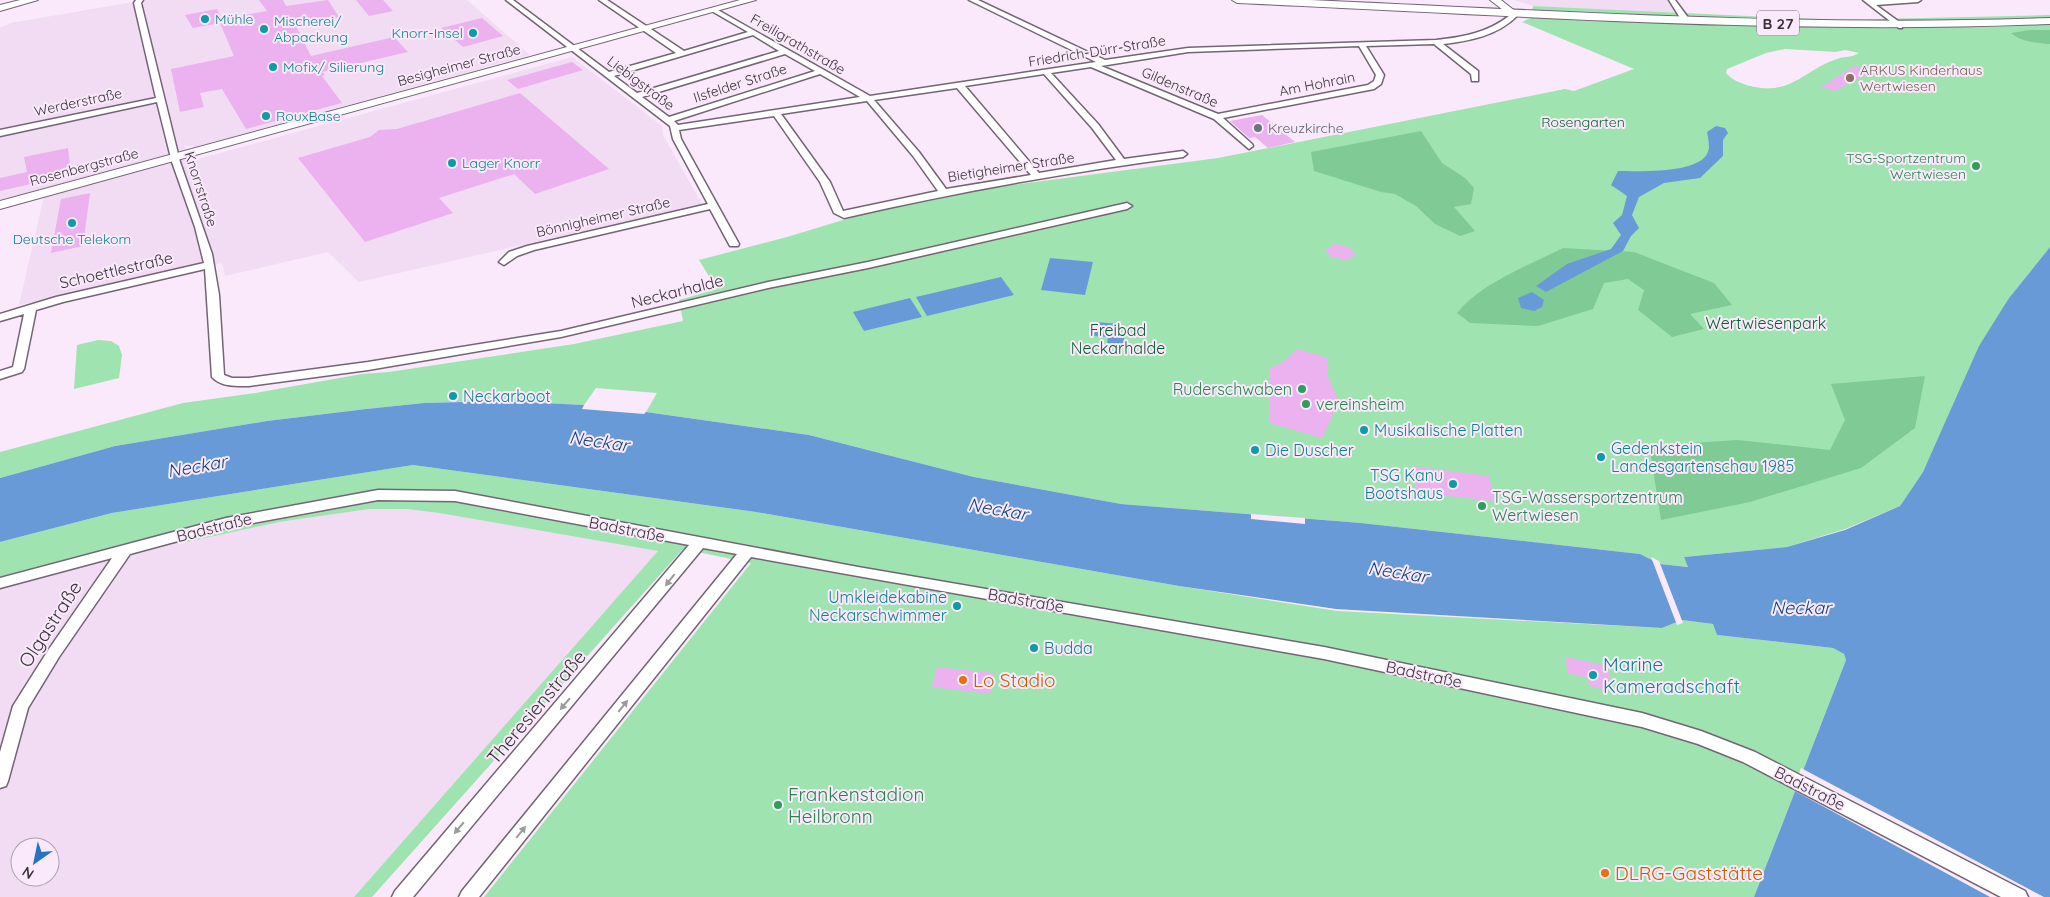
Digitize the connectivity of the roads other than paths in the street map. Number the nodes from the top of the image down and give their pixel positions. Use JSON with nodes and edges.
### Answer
{"nodes":[{"id":1,"x":33,"y":0,"type":"edge"},
{"id":2,"x":140,"y":0,"type":"edge"},
{"id":3,"x":509,"y":0,"type":"edge"},
{"id":4,"x":602,"y":0,"type":"edge"},
{"id":5,"x":751,"y":0,"type":"edge"},
{"id":6,"x":972,"y":0,"type":"edge"},
{"id":7,"x":1237,"y":0,"type":"edge"},
{"id":8,"x":1495,"y":0,"type":"edge"},
{"id":9,"x":1672,"y":0,"type":"edge"},
{"id":10,"x":1918,"y":0,"type":"edge"},
{"id":11,"x":1282,"y":1,"type":"edge"},
{"id":12,"x":1868,"y":1,"type":"edge"},
{"id":13,"x":0,"y":8,"type":"edge"},
{"id":14,"x":714,"y":10,"type":"junction"},
{"id":15,"x":1510,"y":11,"type":"junction"},
{"id":16,"x":1686,"y":19,"type":"junction"},
{"id":17,"x":2050,"y":21,"type":"edge"},
{"id":18,"x":1899,"y":26,"type":"junction"},
{"id":19,"x":646,"y":29,"type":"junction"},
{"id":20,"x":753,"y":33,"type":"junction"},
{"id":21,"x":1436,"y":42,"type":"junction"},
{"id":22,"x":1362,"y":45,"type":"junction"},
{"id":23,"x":574,"y":49,"type":"junction"},
{"id":24,"x":786,"y":52,"type":"junction"},
{"id":25,"x":682,"y":53,"type":"junction"},
{"id":26,"x":1105,"y":63,"type":"junction"},
{"id":27,"x":1093,"y":65,"type":"junction"},
{"id":28,"x":820,"y":72,"type":"junction"},
{"id":29,"x":1046,"y":72,"type":"junction"},
{"id":30,"x":607,"y":74,"type":"junction"},
{"id":31,"x":1475,"y":80,"type":"dead end"},
{"id":32,"x":959,"y":85,"type":"junction"},
{"id":33,"x":637,"y":96,"type":"junction"},
{"id":34,"x":162,"y":99,"type":"junction"},
{"id":35,"x":869,"y":99,"type":"junction"},
{"id":36,"x":776,"y":113,"type":"junction"},
{"id":37,"x":1217,"y":117,"type":"junction"},
{"id":38,"x":669,"y":120,"type":"junction"},
{"id":39,"x":676,"y":128,"type":"junction"},
{"id":40,"x":0,"y":133,"type":"edge"},
{"id":41,"x":1249,"y":146,"type":"dead end"},
{"id":42,"x":1183,"y":154,"type":"dead end"},
{"id":43,"x":175,"y":159,"type":"junction"},
{"id":44,"x":1122,"y":162,"type":"junction"},
{"id":45,"x":1037,"y":176,"type":"junction"},
{"id":46,"x":944,"y":192,"type":"junction"},
{"id":47,"x":0,"y":205,"type":"edge"},
{"id":48,"x":712,"y":206,"type":"junction"},
{"id":49,"x":1127,"y":206,"type":"dead end"},
{"id":50,"x":734,"y":244,"type":"dead end"},
{"id":51,"x":504,"y":262,"type":"dead end"},
{"id":52,"x":210,"y":265,"type":"junction"},
{"id":53,"x":30,"y":308,"type":"junction"},
{"id":54,"x":0,"y":318,"type":"edge"},
{"id":55,"x":0,"y":375,"type":"edge"},
{"id":56,"x":230,"y":382,"type":"joint"},
{"id":57,"x":700,"y":542,"type":"junction"},
{"id":58,"x":125,"y":550,"type":"junction"},
{"id":59,"x":748,"y":551,"type":"junction"},
{"id":60,"x":0,"y":583,"type":"edge"},
{"id":61,"x":0,"y":781,"type":"edge"},
{"id":62,"x":401,"y":897,"type":"edge"},
{"id":63,"x":468,"y":897,"type":"edge"},
{"id":64,"x":2019,"y":897,"type":"edge"}],
"edges":[{"from":1,"to":13,"type":"main road"},
{"from":2,"to":34,"type":"street","name":"Knorrstraße"},
{"from":3,"to":23,"type":"street","name":"Liebigstraße"},
{"from":4,"to":19,"type":"street"},
{"from":5,"to":14,"type":"street","name":"Besigheimer Straße"},
{"from":6,"to":26,"type":"street"},
{"from":7,"to":11,"type":"main road","number":"B 27"},
{"from":8,"to":15,"type":"street"},
{"from":9,"to":16,"type":"street"},
{"from":10,"to":12,"type":"street"},
{"from":11,"to":15,"type":"main road","number":"B 27"},
{"from":12,"to":18,"type":"street"},
{"from":14,"to":19,"type":"street","name":"Besigheimer Straße"},
{"from":14,"to":20,"type":"street","name":"Freiligrathstraße"},
{"from":15,"to":16,"type":"main road","number":"B 27"},
{"from":15,"to":21,"type":"street","name":"Friedrich-Dürr-Straße"},
{"from":16,"to":18,"type":"main road","number":"B 27"},
{"from":17,"to":18,"type":"main road","number":"B 27"},
{"from":19,"to":23,"type":"street","name":"Besigheimer Straße"},
{"from":19,"to":25,"type":"street"},
{"from":20,"to":24,"type":"street","name":"Freiligrathstraße"},
{"from":20,"to":25,"type":"street"},
{"from":21,"to":22,"type":"street","name":"Friedrich-Dürr-Straße"},
{"from":21,"to":31,"type":"street"},
{"from":22,"to":26,"type":"street","name":"Friedrich-Dürr-Straße"},
{"from":22,"to":37,"type":"street","name":"Am Hohrain"},
{"from":23,"to":30,"type":"street","name":"Liebigstraße"},
{"from":23,"to":43,"type":"street","name":"Besigheimer Straße"},
{"from":24,"to":28,"type":"street","name":"Freiligrathstraße"},
{"from":24,"to":33,"type":"street"},
{"from":25,"to":30,"type":"street"},
{"from":26,"to":27,"type":"street","name":"Friedrich-Dürr-Straße"},
{"from":27,"to":29,"type":"street","name":"Friedrich-Dürr-Straße"},
{"from":27,"to":37,"type":"street","name":"Gildenstraße"},
{"from":28,"to":35,"type":"street","name":"Freiligrathstraße"},
{"from":28,"to":38,"type":"street","name":"Ilsfelder Straße"},
{"from":29,"to":32,"type":"street","name":"Friedrich-Dürr-Straße"},
{"from":29,"to":44,"type":"street"},
{"from":30,"to":33,"type":"street","name":"Liebigstraße"},
{"from":32,"to":35,"type":"street","name":"Friedrich-Dürr-Straße"},
{"from":32,"to":45,"type":"street"},
{"from":33,"to":38,"type":"street","name":"Liebigstraße"},
{"from":34,"to":40,"type":"street","name":"Werderstraße"},
{"from":34,"to":43,"type":"street","name":"Knorrstraße"},
{"from":35,"to":36,"type":"street","name":"Friedrich-Dürr-Straße"},
{"from":35,"to":46,"type":"street"},
{"from":36,"to":39,"type":"street","name":"Friedrich-Dürr-Straße"},
{"from":36,"to":46,"type":"street","name":"Bietigheimer Straße"},
{"from":37,"to":41,"type":"street","name":"Gildenstraße"},
{"from":38,"to":39,"type":"street","name":"Liebigstraße"},
{"from":39,"to":48,"type":"street","name":"Liebigstraße"},
{"from":42,"to":44,"type":"street","name":"Bietigheimer Straße"},
{"from":43,"to":47,"type":"street","name":"Rosenbergstraße"},
{"from":43,"to":52,"type":"street","name":"Knorrstraße"},
{"from":44,"to":45,"type":"street","name":"Bietigheimer Straße"},
{"from":45,"to":46,"type":"street","name":"Bietigheimer Straße"},
{"from":48,"to":50,"type":"street","name":"Liebigstraße"},
{"from":48,"to":51,"type":"street","name":"Bönnigheimer Straße"},
{"from":49,"to":56,"type":"street","name":"Neckarhalde"},
{"from":52,"to":53,"type":"street","name":"Schoettlestraße"},
{"from":52,"to":56,"type":"street","name":"Knorrstraße"},
{"from":53,"to":54,"type":"street","name":"Schoettlestraße"},
{"from":53,"to":55,"type":"street"},
{"from":57,"to":58,"type":"street","name":"Badstraße"},
{"from":57,"to":59,"type":"street","name":"Badstraße"},
{"from":57,"to":62,"type":"street","name":"Theresienstraße","one_way":true},
{"from":58,"to":60,"type":"street","name":"Badstraße"},
{"from":58,"to":61,"type":"street","name":"Olgastraße"},
{"from":63,"to":59,"type":"street","one_way":true},
{"from":59,"to":64,"type":"street","name":"Badstraße"}]}
